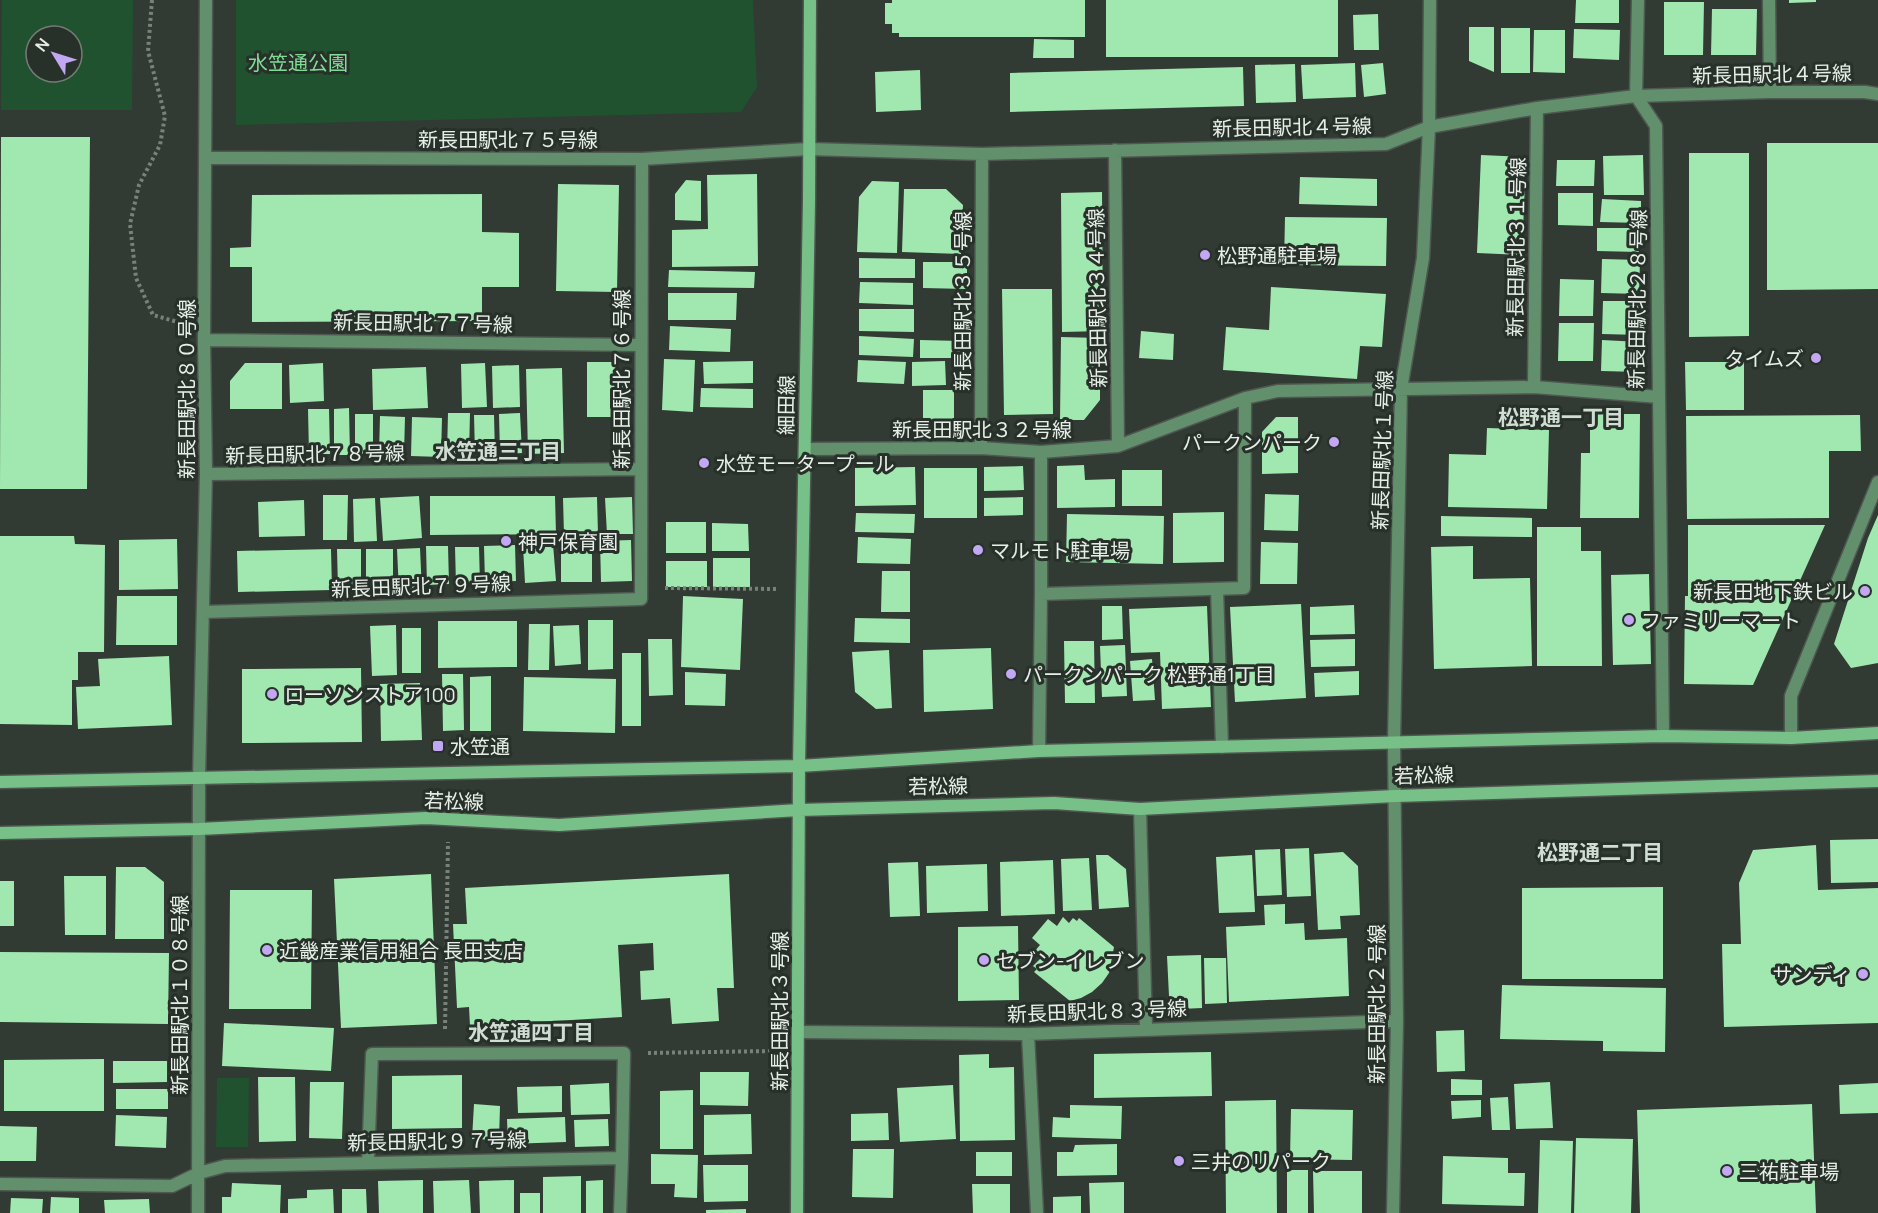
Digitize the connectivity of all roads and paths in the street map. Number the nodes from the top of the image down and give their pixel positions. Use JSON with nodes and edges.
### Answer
{"nodes":[{"id":1,"x":152,"y":0,"type":"edge"},
{"id":2,"x":206,"y":0,"type":"edge"},
{"id":3,"x":810,"y":0,"type":"edge"},
{"id":4,"x":1430,"y":0,"type":"edge"},
{"id":5,"x":1638,"y":0,"type":"edge"},
{"id":6,"x":1769,"y":0,"type":"edge"},
{"id":7,"x":1770,"y":92,"type":"junction"},
{"id":8,"x":1878,"y":94,"type":"edge"},
{"id":9,"x":1636,"y":96,"type":"junction"},
{"id":10,"x":1537,"y":108,"type":"junction"},
{"id":11,"x":1429,"y":127,"type":"junction"},
{"id":12,"x":809,"y":149,"type":"junction"},
{"id":13,"x":1115,"y":150,"type":"junction"},
{"id":14,"x":982,"y":154,"type":"junction"},
{"id":15,"x":205,"y":158,"type":"junction"},
{"id":16,"x":642,"y":159,"type":"junction"},
{"id":17,"x":185,"y":324,"type":"dead end"},
{"id":18,"x":204,"y":340,"type":"junction"},
{"id":19,"x":641,"y":345,"type":"junction"},
{"id":20,"x":1534,"y":387,"type":"junction"},
{"id":21,"x":1401,"y":389,"type":"junction"},
{"id":22,"x":1659,"y":397,"type":"junction"},
{"id":23,"x":1245,"y":398,"type":"junction"},
{"id":24,"x":1118,"y":446,"type":"junction"},
{"id":25,"x":981,"y":447,"type":"junction"},
{"id":26,"x":805,"y":448,"type":"junction"},
{"id":27,"x":1041,"y":452,"type":"junction"},
{"id":28,"x":640,"y":469,"type":"junction"},
{"id":29,"x":206,"y":474,"type":"junction"},
{"id":30,"x":1878,"y":482,"type":"edge"},
{"id":31,"x":1217,"y":589,"type":"junction"},
{"id":32,"x":802,"y":590,"type":"junction"},
{"id":33,"x":641,"y":594,"type":"junction"},
{"id":34,"x":1041,"y":594,"type":"junction"},
{"id":35,"x":203,"y":612,"type":"junction"},
{"id":36,"x":1878,"y":733,"type":"edge"},
{"id":37,"x":1663,"y":736,"type":"junction"},
{"id":38,"x":1791,"y":738,"type":"junction"},
{"id":39,"x":1394,"y":743,"type":"junction"},
{"id":40,"x":1222,"y":747,"type":"junction"},
{"id":41,"x":1038,"y":751,"type":"junction"},
{"id":42,"x":799,"y":766,"type":"junction"},
{"id":43,"x":199,"y":778,"type":"junction"},
{"id":44,"x":1878,"y":781,"type":"edge"},
{"id":45,"x":0,"y":782,"type":"edge"},
{"id":46,"x":1395,"y":796,"type":"junction"},
{"id":47,"x":1140,"y":809,"type":"junction"},
{"id":48,"x":800,"y":810,"type":"junction"},
{"id":49,"x":448,"y":819,"type":"junction"},
{"id":50,"x":199,"y":830,"type":"junction"},
{"id":51,"x":0,"y":833,"type":"edge"},
{"id":52,"x":1397,"y":1021,"type":"junction"},
{"id":53,"x":1146,"y":1029,"type":"junction"},
{"id":54,"x":799,"y":1032,"type":"junction"},
{"id":55,"x":1028,"y":1034,"type":"junction"},
{"id":56,"x":799,"y":1050,"type":"junction"},
{"id":57,"x":624,"y":1053,"type":"junction"},
{"id":58,"x":444,"y":1054,"type":"junction"},
{"id":59,"x":622,"y":1158,"type":"junction"},
{"id":60,"x":368,"y":1162,"type":"junction"},
{"id":61,"x":199,"y":1173,"type":"junction"},
{"id":62,"x":0,"y":1184,"type":"edge"},
{"id":63,"x":198,"y":1213,"type":"edge"},
{"id":64,"x":620,"y":1213,"type":"edge"},
{"id":65,"x":797,"y":1213,"type":"edge"},
{"id":66,"x":1037,"y":1213,"type":"edge"},
{"id":67,"x":1393,"y":1213,"type":"edge"}],
"edges":[{"from":1,"to":17,"type":"path"},
{"from":2,"to":15,"type":"street","name":"新長田駅北８０号線"},
{"from":3,"to":12,"type":"street","name":"細田線"},
{"from":4,"to":11,"type":"street","name":"新長田駅北１号線"},
{"from":5,"to":9,"type":"street"},
{"from":6,"to":7,"type":"street"},
{"from":7,"to":8,"type":"street","name":"新長田駅北４号線"},
{"from":7,"to":9,"type":"street","name":"新長田駅北４号線"},
{"from":9,"to":10,"type":"street","name":"新長田駅北４号線"},
{"from":9,"to":22,"type":"street","name":"新長田駅北２８号線"},
{"from":10,"to":11,"type":"street","name":"新長田駅北４号線"},
{"from":10,"to":20,"type":"street","name":"新長田駅北３１号線"},
{"from":11,"to":13,"type":"street","name":"新長田駅北４号線"},
{"from":11,"to":21,"type":"street","name":"新長田駅北１号線"},
{"from":12,"to":14,"type":"street","name":"新長田駅北４号線"},
{"from":12,"to":16,"type":"street","name":"新長田駅北７５号線"},
{"from":12,"to":26,"type":"street","name":"細田線"},
{"from":13,"to":14,"type":"street","name":"新長田駅北４号線"},
{"from":13,"to":24,"type":"street","name":"新長田駅北３４号線"},
{"from":14,"to":25,"type":"street","name":"新長田駅北３５号線"},
{"from":15,"to":16,"type":"street","name":"新長田駅北７５号線"},
{"from":15,"to":18,"type":"street","name":"新長田駅北８０号線"},
{"from":16,"to":19,"type":"street","name":"新長田駅北７６号線"},
{"from":18,"to":19,"type":"street","name":"新長田駅北７７号線"},
{"from":18,"to":29,"type":"street","name":"新長田駅北８０号線"},
{"from":19,"to":28,"type":"street","name":"新長田駅北７６号線"},
{"from":20,"to":21,"type":"street","name":"新長田駅北２８号線"},
{"from":20,"to":22,"type":"street","name":"新長田駅北２８号線"},
{"from":21,"to":23,"type":"street","name":"新長田駅北３２号線"},
{"from":21,"to":39,"type":"street","name":"新長田駅北１号線"},
{"from":22,"to":37,"type":"street"},
{"from":23,"to":24,"type":"street","name":"新長田駅北３２号線"},
{"from":23,"to":31,"type":"street"},
{"from":24,"to":27,"type":"street","name":"新長田駅北３２号線"},
{"from":25,"to":26,"type":"street","name":"新長田駅北３２号線"},
{"from":25,"to":27,"type":"street","name":"新長田駅北３２号線"},
{"from":26,"to":32,"type":"street","name":"細田線"},
{"from":27,"to":34,"type":"street"},
{"from":28,"to":29,"type":"street","name":"新長田駅北７８号線"},
{"from":28,"to":33,"type":"street","name":"新長田駅北７６号線"},
{"from":29,"to":35,"type":"street","name":"新長田駅北８０号線"},
{"from":30,"to":38,"type":"street"},
{"from":31,"to":34,"type":"street"},
{"from":31,"to":40,"type":"street"},
{"from":32,"to":33,"type":"path"},
{"from":32,"to":42,"type":"street","name":"細田線"},
{"from":33,"to":35,"type":"street","name":"新長田駅北７９号線"},
{"from":34,"to":41,"type":"street"},
{"from":35,"to":43,"type":"street","name":"新長田駅北８０号線"},
{"from":36,"to":38,"type":"street","name":"若松線"},
{"from":37,"to":38,"type":"street","name":"若松線"},
{"from":37,"to":39,"type":"street","name":"若松線"},
{"from":39,"to":40,"type":"street","name":"若松線"},
{"from":39,"to":46,"type":"street","name":"新長田駅北１号線"},
{"from":40,"to":41,"type":"street","name":"若松線"},
{"from":41,"to":42,"type":"street","name":"若松線"},
{"from":42,"to":43,"type":"street","name":"若松線"},
{"from":42,"to":48,"type":"street","name":"細田線"},
{"from":43,"to":45,"type":"street","name":"若松線"},
{"from":43,"to":50,"type":"street","name":"新長田駅北１０８号線"},
{"from":44,"to":46,"type":"street","name":"若松線"},
{"from":46,"to":47,"type":"street","name":"若松線"},
{"from":46,"to":52,"type":"street","name":"新長田駅北２号線"},
{"from":47,"to":48,"type":"street","name":"若松線"},
{"from":47,"to":53,"type":"street"},
{"from":48,"to":49,"type":"street","name":"若松線"},
{"from":48,"to":54,"type":"street","name":"新長田駅北３号線"},
{"from":49,"to":50,"type":"street","name":"若松線"},
{"from":49,"to":58,"type":"path"},
{"from":50,"to":51,"type":"street","name":"若松線"},
{"from":50,"to":61,"type":"street","name":"新長田駅北１０８号線"},
{"from":52,"to":53,"type":"street","name":"新長田駅北８３号線"},
{"from":52,"to":67,"type":"street","name":"新長田駅北２号線"},
{"from":53,"to":55,"type":"street","name":"新長田駅北８３号線"},
{"from":54,"to":55,"type":"street","name":"新長田駅北８３号線"},
{"from":54,"to":56,"type":"street","name":"新長田駅北３号線"},
{"from":55,"to":66,"type":"street"},
{"from":56,"to":57,"type":"path"},
{"from":56,"to":65,"type":"street","name":"新長田駅北３号線"},
{"from":57,"to":58,"type":"street"},
{"from":57,"to":59,"type":"street"},
{"from":58,"to":60,"type":"street"},
{"from":59,"to":60,"type":"street","name":"新長田駅北９７号線"},
{"from":59,"to":64,"type":"street"},
{"from":60,"to":61,"type":"street","name":"新長田駅北９７号線"},
{"from":61,"to":62,"type":"street","name":"新長田駅北９７号線"},
{"from":61,"to":63,"type":"street","name":"新長田駅北１０８号線"}]}
